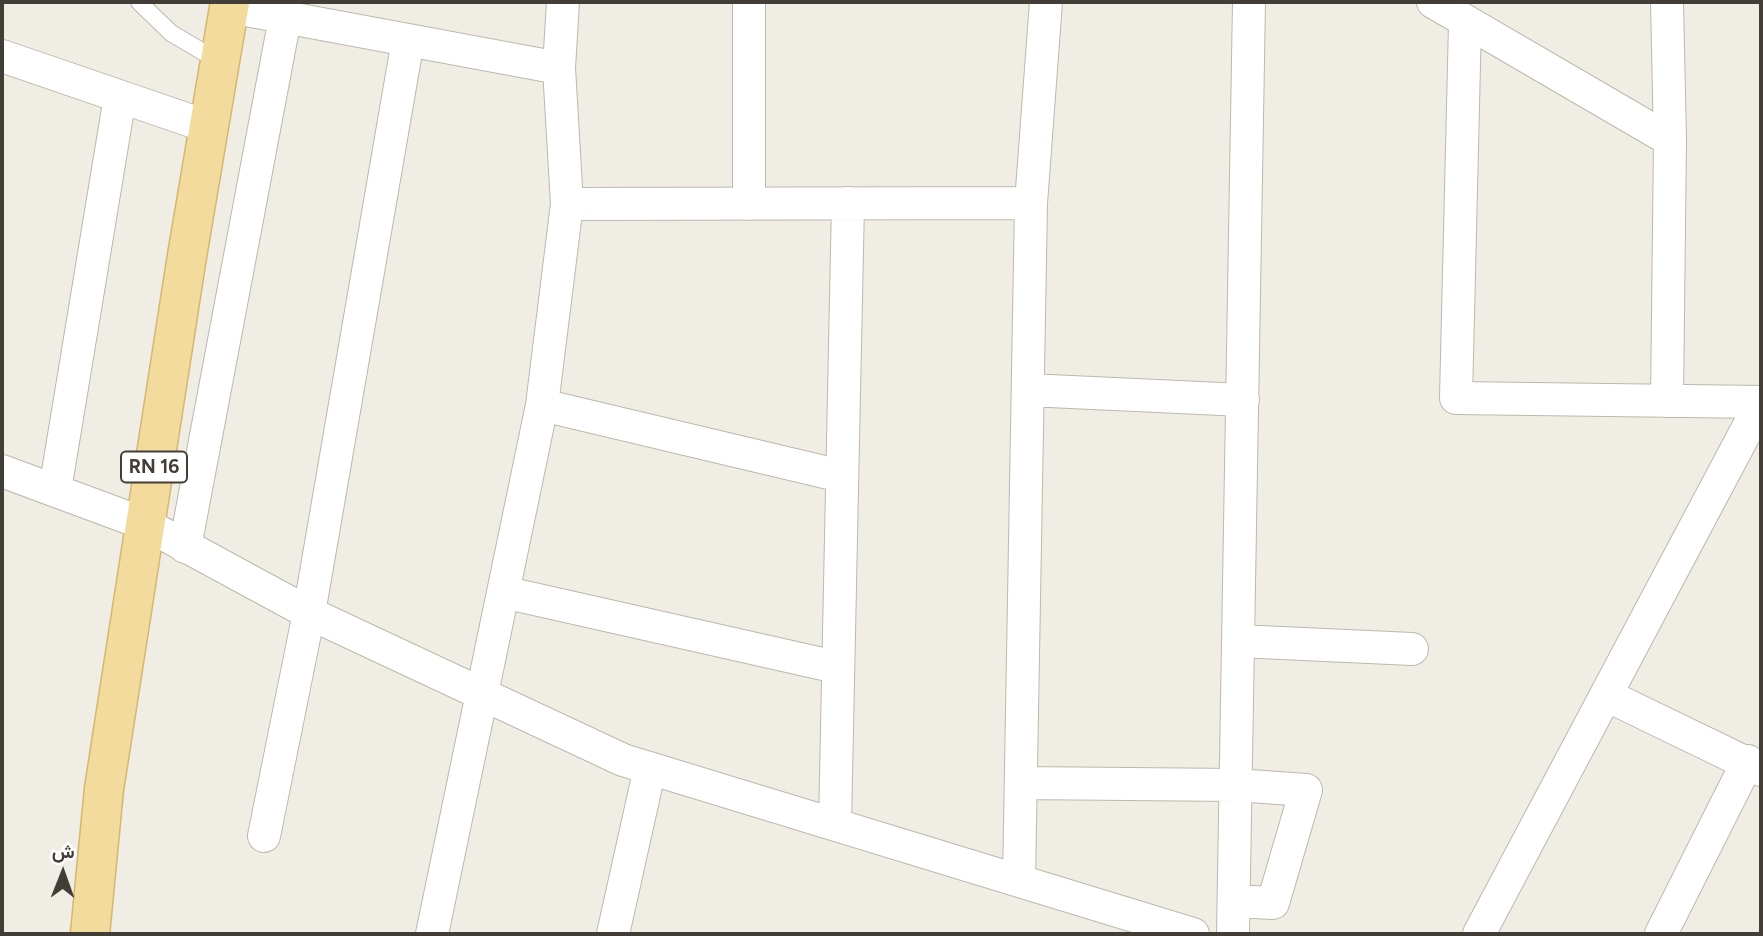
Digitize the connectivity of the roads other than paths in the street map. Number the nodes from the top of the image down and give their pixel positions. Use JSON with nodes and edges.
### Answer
{"nodes":[{"id":1,"x":139,"y":2,"type":"edge"},
{"id":2,"x":563,"y":2,"type":"edge"},
{"id":3,"x":749,"y":2,"type":"edge"},
{"id":4,"x":1046,"y":2,"type":"edge"},
{"id":5,"x":1250,"y":2,"type":"edge"},
{"id":6,"x":1433,"y":2,"type":"edge"},
{"id":7,"x":1667,"y":2,"type":"edge"},
{"id":8,"x":230,"y":5,"type":"edge"},
{"id":9,"x":285,"y":18,"type":"junction"},
{"id":10,"x":1465,"y":23,"type":"junction"},
{"id":11,"x":408,"y":40,"type":"junction"},
{"id":12,"x":2,"y":56,"type":"edge"},
{"id":13,"x":220,"y":62,"type":"junction"},
{"id":14,"x":559,"y":68,"type":"junction"},
{"id":15,"x":120,"y":97,"type":"junction"},
{"id":16,"x":209,"y":127,"type":"junction"},
{"id":17,"x":1670,"y":140,"type":"junction"},
{"id":18,"x":848,"y":203,"type":"junction"},
{"id":19,"x":1031,"y":203,"type":"junction"},
{"id":20,"x":567,"y":204,"type":"junction"},
{"id":21,"x":749,"y":204,"type":"junction"},
{"id":22,"x":1028,"y":390,"type":"junction"},
{"id":23,"x":1242,"y":400,"type":"junction"},
{"id":24,"x":1667,"y":401,"type":"junction"},
{"id":25,"x":1761,"y":402,"type":"edge"},
{"id":26,"x":541,"y":405,"type":"junction"},
{"id":27,"x":2,"y":471,"type":"edge"},
{"id":28,"x":841,"y":476,"type":"junction"},
{"id":29,"x":55,"y":490,"type":"junction"},
{"id":30,"x":145,"y":524,"type":"junction"},
{"id":31,"x":185,"y":547,"type":"junction"},
{"id":32,"x":503,"y":592,"type":"junction"},
{"id":33,"x":309,"y":613,"type":"junction"},
{"id":34,"x":1238,"y":641,"type":"junction"},
{"id":35,"x":1412,"y":649,"type":"dead end"},
{"id":36,"x":836,"y":667,"type":"junction"},
{"id":37,"x":482,"y":695,"type":"junction"},
{"id":38,"x":1606,"y":695,"type":"junction"},
{"id":39,"x":1755,"y":766,"type":"edge"},
{"id":40,"x":650,"y":768,"type":"junction"},
{"id":41,"x":1021,"y":783,"type":"junction"},
{"id":42,"x":1236,"y":785,"type":"junction"},
{"id":43,"x":835,"y":824,"type":"junction"},
{"id":44,"x":264,"y":836,"type":"dead end"},
{"id":45,"x":1019,"y":881,"type":"junction"},
{"id":46,"x":1234,"y":901,"type":"junction"},
{"id":47,"x":90,"y":934,"type":"edge"},
{"id":48,"x":432,"y":934,"type":"edge"},
{"id":49,"x":612,"y":934,"type":"edge"},
{"id":50,"x":1193,"y":934,"type":"edge"},
{"id":51,"x":1233,"y":934,"type":"edge"},
{"id":52,"x":1479,"y":934,"type":"edge"},
{"id":53,"x":1661,"y":934,"type":"edge"}],
"edges":[{"from":1,"to":13,"type":"lane"},
{"from":2,"to":14,"type":"street"},
{"from":3,"to":21,"type":"street"},
{"from":4,"to":19,"type":"street"},
{"from":5,"to":23,"type":"street"},
{"from":6,"to":10,"type":"street"},
{"from":7,"to":17,"type":"street"},
{"from":8,"to":9,"type":"street"},
{"from":8,"to":13,"type":"main road","number":"RN 16"},
{"from":9,"to":11,"type":"street"},
{"from":9,"to":31,"type":"street"},
{"from":10,"to":17,"type":"street"},
{"from":10,"to":24,"type":"street"},
{"from":11,"to":14,"type":"street"},
{"from":11,"to":33,"type":"street"},
{"from":12,"to":15,"type":"street"},
{"from":13,"to":16,"type":"main road","number":"RN 16"},
{"from":14,"to":20,"type":"street"},
{"from":15,"to":16,"type":"street"},
{"from":15,"to":29,"type":"street"},
{"from":16,"to":30,"type":"main road","number":"RN 16"},
{"from":17,"to":24,"type":"street"},
{"from":18,"to":19,"type":"street"},
{"from":18,"to":21,"type":"street"},
{"from":18,"to":28,"type":"street"},
{"from":19,"to":22,"type":"street"},
{"from":20,"to":21,"type":"street"},
{"from":20,"to":26,"type":"street"},
{"from":22,"to":23,"type":"street"},
{"from":22,"to":41,"type":"street"},
{"from":23,"to":34,"type":"street"},
{"from":24,"to":25,"type":"street"},
{"from":25,"to":38,"type":"street"},
{"from":26,"to":28,"type":"street"},
{"from":26,"to":32,"type":"street"},
{"from":27,"to":29,"type":"street"},
{"from":28,"to":36,"type":"street"},
{"from":29,"to":30,"type":"street"},
{"from":30,"to":31,"type":"street"},
{"from":30,"to":47,"type":"main road","number":"RN 16"},
{"from":31,"to":33,"type":"street"},
{"from":32,"to":36,"type":"street"},
{"from":32,"to":37,"type":"street"},
{"from":33,"to":37,"type":"street"},
{"from":33,"to":44,"type":"street"},
{"from":34,"to":35,"type":"street"},
{"from":34,"to":42,"type":"street"},
{"from":36,"to":43,"type":"street"},
{"from":37,"to":40,"type":"street"},
{"from":37,"to":48,"type":"street"},
{"from":38,"to":39,"type":"street"},
{"from":38,"to":52,"type":"street"},
{"from":39,"to":53,"type":"street"},
{"from":40,"to":43,"type":"street"},
{"from":40,"to":49,"type":"street"},
{"from":41,"to":42,"type":"street"},
{"from":41,"to":45,"type":"street"},
{"from":42,"to":46,"type":"street"},
{"from":42,"to":46,"type":"street"},
{"from":43,"to":45,"type":"street"},
{"from":45,"to":50,"type":"street"},
{"from":46,"to":51,"type":"street"}]}
